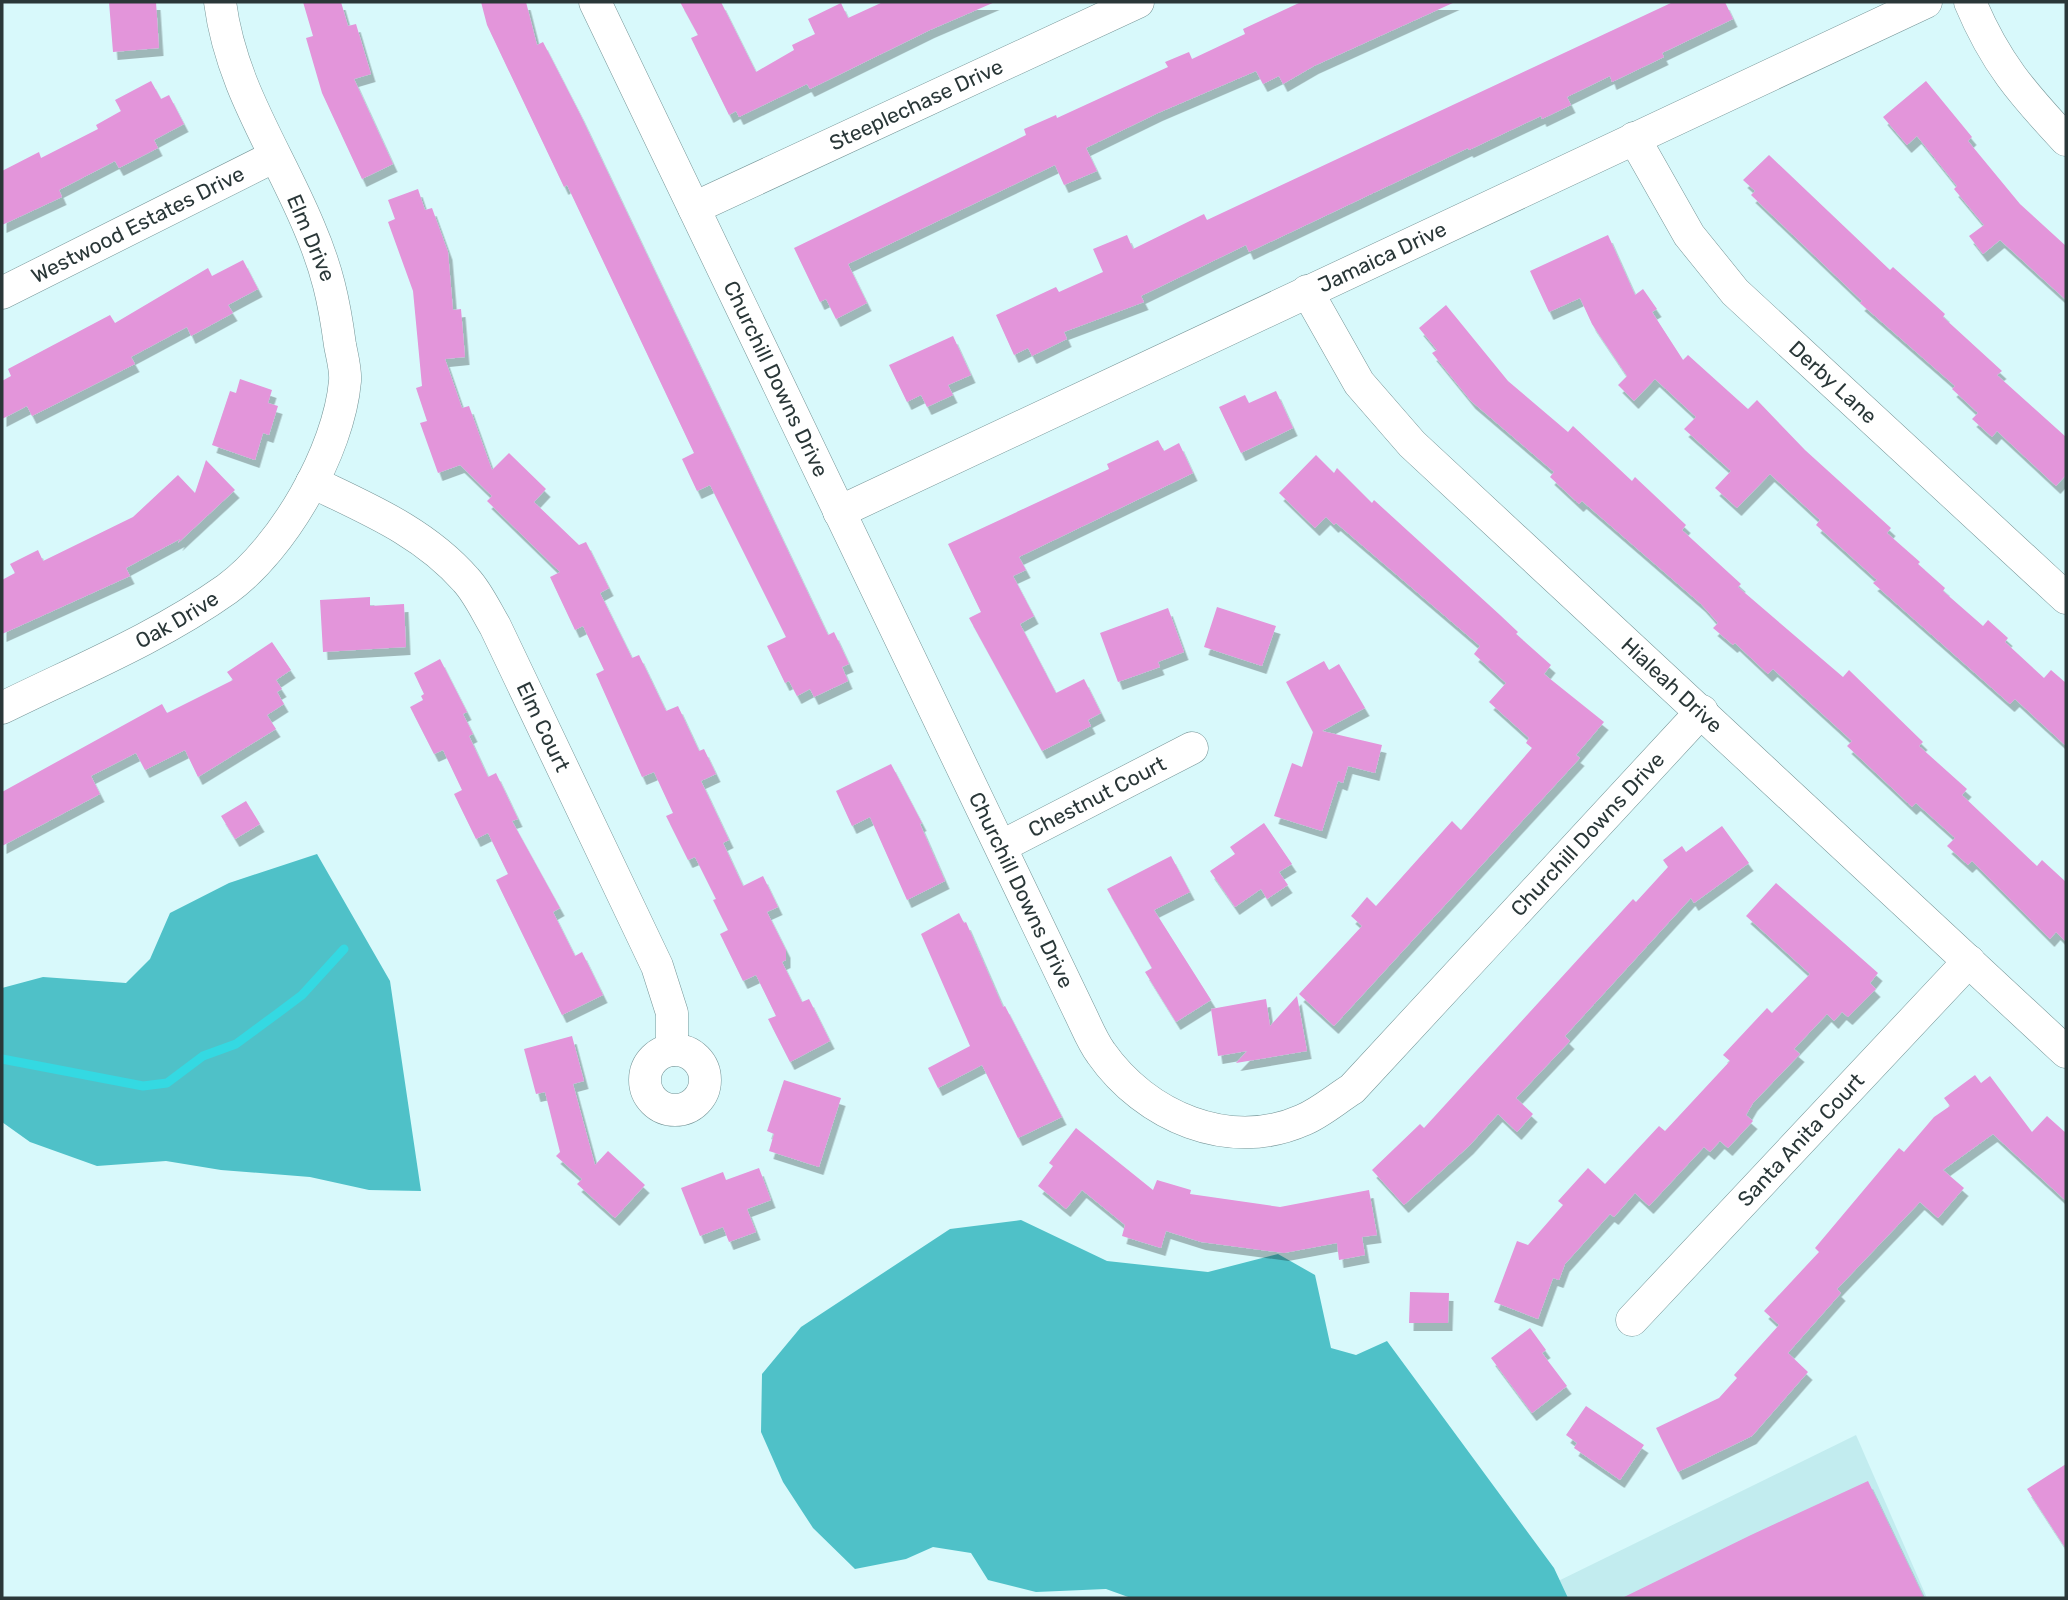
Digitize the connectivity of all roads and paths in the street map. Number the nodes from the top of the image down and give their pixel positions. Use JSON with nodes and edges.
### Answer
{"nodes":[{"id":1,"x":220,"y":2,"type":"edge"},
{"id":2,"x":595,"y":2,"type":"edge"},
{"id":3,"x":1138,"y":2,"type":"edge"},
{"id":4,"x":1926,"y":2,"type":"edge"},
{"id":5,"x":1970,"y":2,"type":"edge"},
{"id":6,"x":1634,"y":138,"type":"junction"},
{"id":7,"x":2066,"y":140,"type":"edge"},
{"id":8,"x":273,"y":158,"type":"junction"},
{"id":9,"x":694,"y":208,"type":"junction"},
{"id":10,"x":1307,"y":291,"type":"junction"},
{"id":11,"x":2,"y":293,"type":"edge"},
{"id":12,"x":312,"y":482,"type":"junction"},
{"id":13,"x":839,"y":512,"type":"junction"},
{"id":14,"x":2066,"y":598,"type":"edge"},
{"id":15,"x":2,"y":708,"type":"edge"},
{"id":16,"x":1702,"y":711,"type":"junction"},
{"id":17,"x":1192,"y":748,"type":"dead end"},
{"id":18,"x":1002,"y":846,"type":"junction"},
{"id":19,"x":1969,"y":961,"type":"junction"},
{"id":20,"x":672,"y":1050,"type":"dead end"},
{"id":21,"x":2066,"y":1052,"type":"edge"},
{"id":22,"x":1632,"y":1320,"type":"dead end"}],
"edges":[{"from":1,"to":8,"type":"street","name":"Elm Drive"},
{"from":2,"to":9,"type":"street","name":"Churchill Downs Drive"},
{"from":3,"to":9,"type":"street","name":"Steeplechase Drive"},
{"from":4,"to":6,"type":"street","name":"Jamaica Drive"},
{"from":5,"to":7,"type":"street"},
{"from":6,"to":10,"type":"street","name":"Jamaica Drive"},
{"from":6,"to":14,"type":"street","name":"Derby Lane"},
{"from":8,"to":11,"type":"street","name":"Westwood Estates Drive"},
{"from":8,"to":12,"type":"street","name":"Elm Drive"},
{"from":9,"to":13,"type":"street","name":"Churchill Downs Drive"},
{"from":10,"to":13,"type":"street","name":"Jamaica Drive"},
{"from":10,"to":16,"type":"street","name":"Hialeah Drive"},
{"from":12,"to":15,"type":"street","name":"Oak Drive"},
{"from":12,"to":20,"type":"street","name":"Elm Court"},
{"from":13,"to":18,"type":"street","name":"Churchill Downs Drive"},
{"from":16,"to":18,"type":"street","name":"Churchill Downs Drive"},
{"from":16,"to":19,"type":"street","name":"Hialeah Drive"},
{"from":17,"to":18,"type":"street","name":"Chestnut Court"},
{"from":19,"to":21,"type":"street","name":"Hialeah Drive"},
{"from":19,"to":22,"type":"street","name":"Santa Anita Court"}]}
